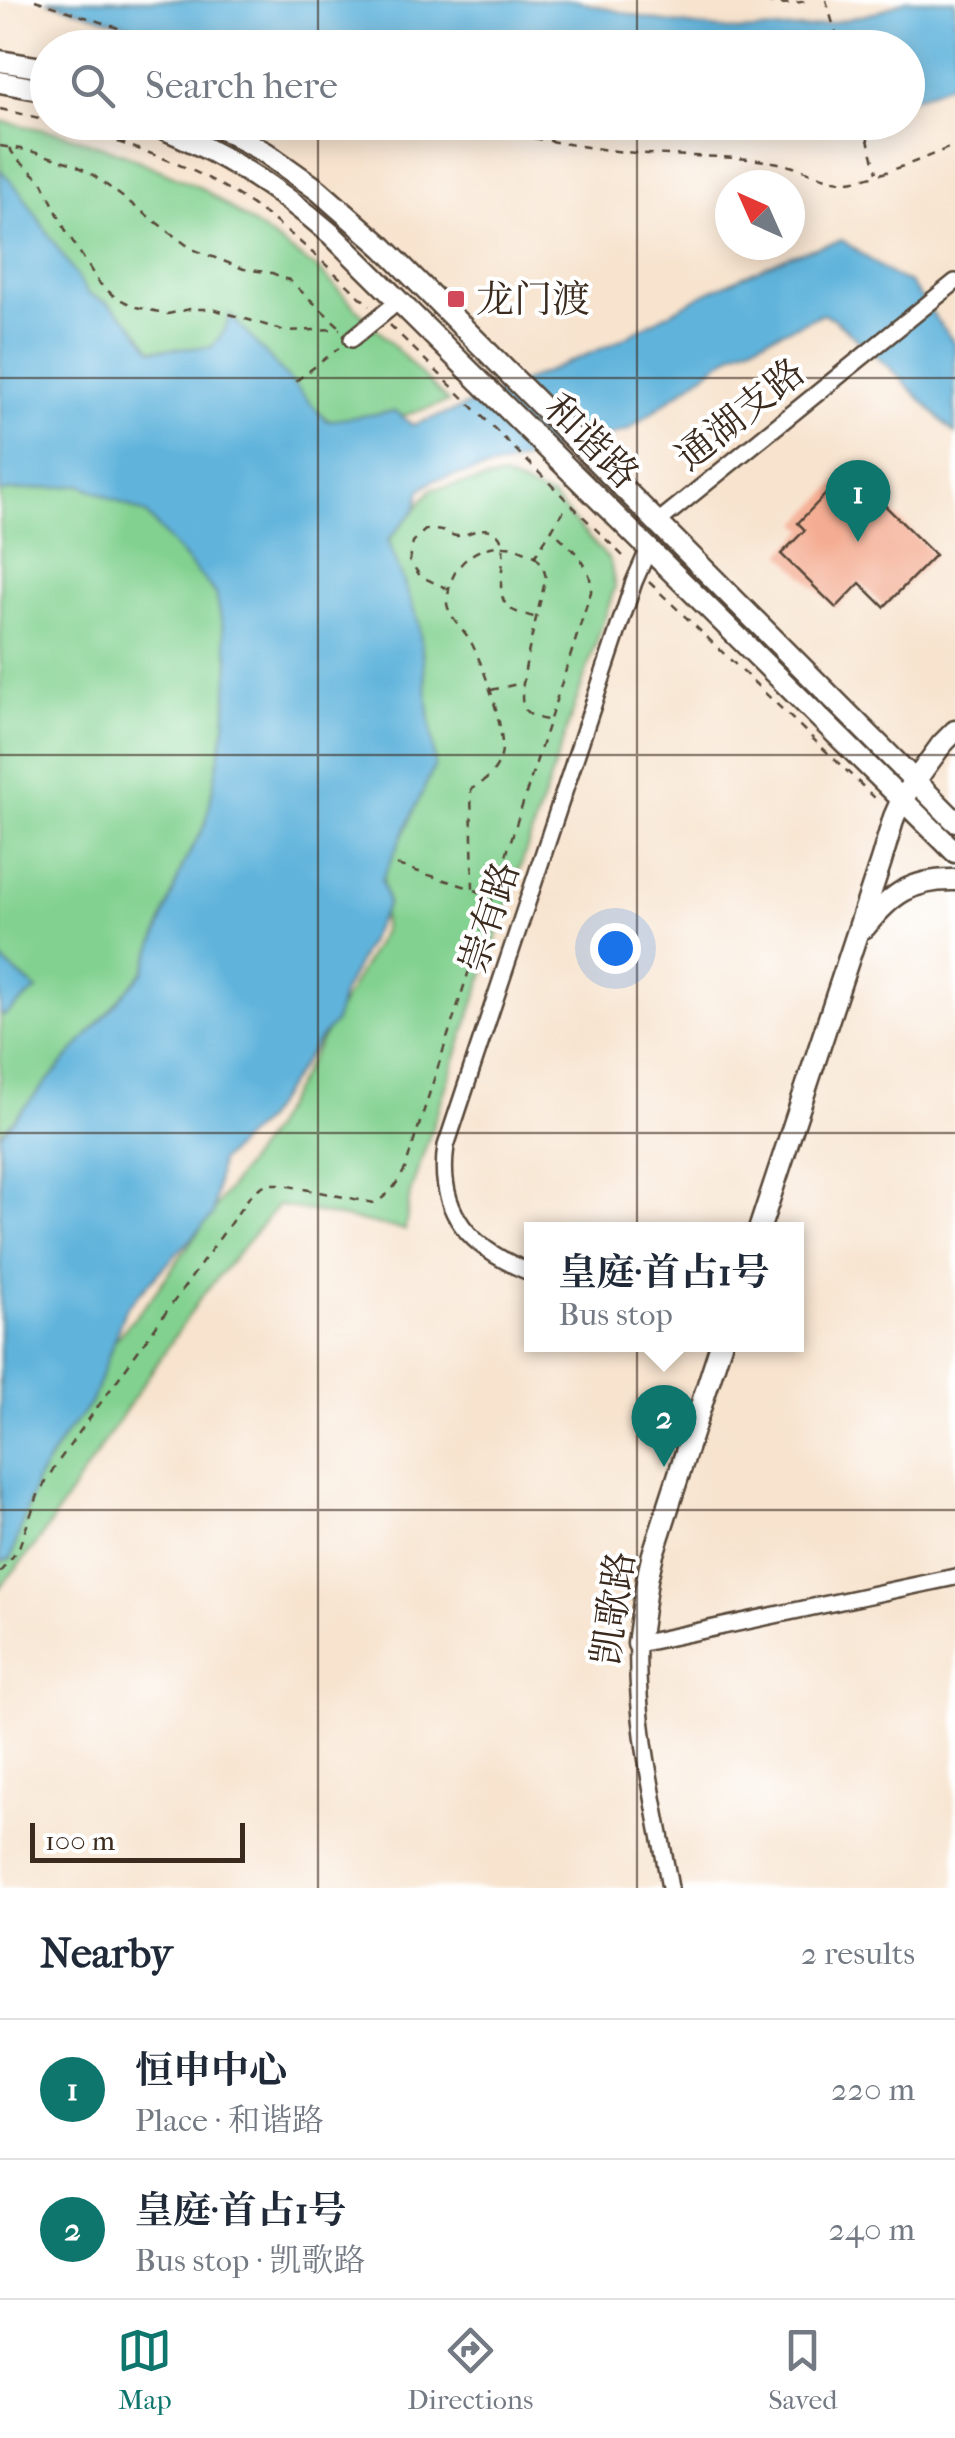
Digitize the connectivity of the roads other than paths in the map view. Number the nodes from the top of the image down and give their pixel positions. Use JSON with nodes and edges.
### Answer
{"nodes":[{"id":1,"x":0,"y":61,"type":"edge"},
{"id":2,"x":30,"y":65,"type":"edge"},
{"id":3,"x":0,"y":82,"type":"edge"},
{"id":4,"x":30,"y":88,"type":"edge"},
{"id":5,"x":190,"y":140,"type":"edge"},
{"id":6,"x":242,"y":140,"type":"edge"},
{"id":7,"x":955,"y":282,"type":"edge"},
{"id":8,"x":400,"y":300,"type":"junction"},
{"id":9,"x":352,"y":339,"type":"road end"},
{"id":10,"x":654,"y":518,"type":"junction"},
{"id":11,"x":650,"y":548,"type":"junction"},
{"id":12,"x":955,"y":731,"type":"edge"},
{"id":13,"x":955,"y":751,"type":"edge"},
{"id":14,"x":904,"y":800,"type":"junction"},
{"id":15,"x":955,"y":821,"type":"edge"},
{"id":16,"x":955,"y":852,"type":"edge"},
{"id":17,"x":955,"y":880,"type":"edge"},
{"id":18,"x":852,"y":946,"type":"junction"},
{"id":19,"x":762,"y":1222,"type":"edge"},
{"id":20,"x":524,"y":1269,"type":"edge"},
{"id":21,"x":718,"y":1352,"type":"edge"},
{"id":22,"x":955,"y":1578,"type":"edge"},
{"id":23,"x":638,"y":1644,"type":"junction"},
{"id":24,"x":670,"y":1888,"type":"edge"}],
"edges":[{"from":1,"to":2,"type":"main road"},
{"from":3,"to":4,"type":"main road"},
{"from":5,"to":8,"type":"main road","name":"和谐路"},
{"from":6,"to":10,"type":"main road","name":"和谐路"},
{"from":7,"to":10,"type":"street","name":"通湖支路"},
{"from":8,"to":9,"type":"street"},
{"from":8,"to":11,"type":"main road","name":"和谐路"},
{"from":10,"to":14,"type":"main road","name":"和谐路"},
{"from":11,"to":14,"type":"main road","name":"和谐路"},
{"from":11,"to":20,"type":"street","name":"崇有路"},
{"from":12,"to":14,"type":"main road"},
{"from":13,"to":14,"type":"main road"},
{"from":14,"to":15,"type":"main road","name":"和谐路"},
{"from":14,"to":16,"type":"main road","name":"和谐路"},
{"from":14,"to":18,"type":"main road"},
{"from":17,"to":18,"type":"main road"},
{"from":18,"to":19,"type":"main road"},
{"from":21,"to":23,"type":"main road","name":"凯歌路"},
{"from":22,"to":23,"type":"street"},
{"from":23,"to":24,"type":"street","name":"凯歌路"}]}
